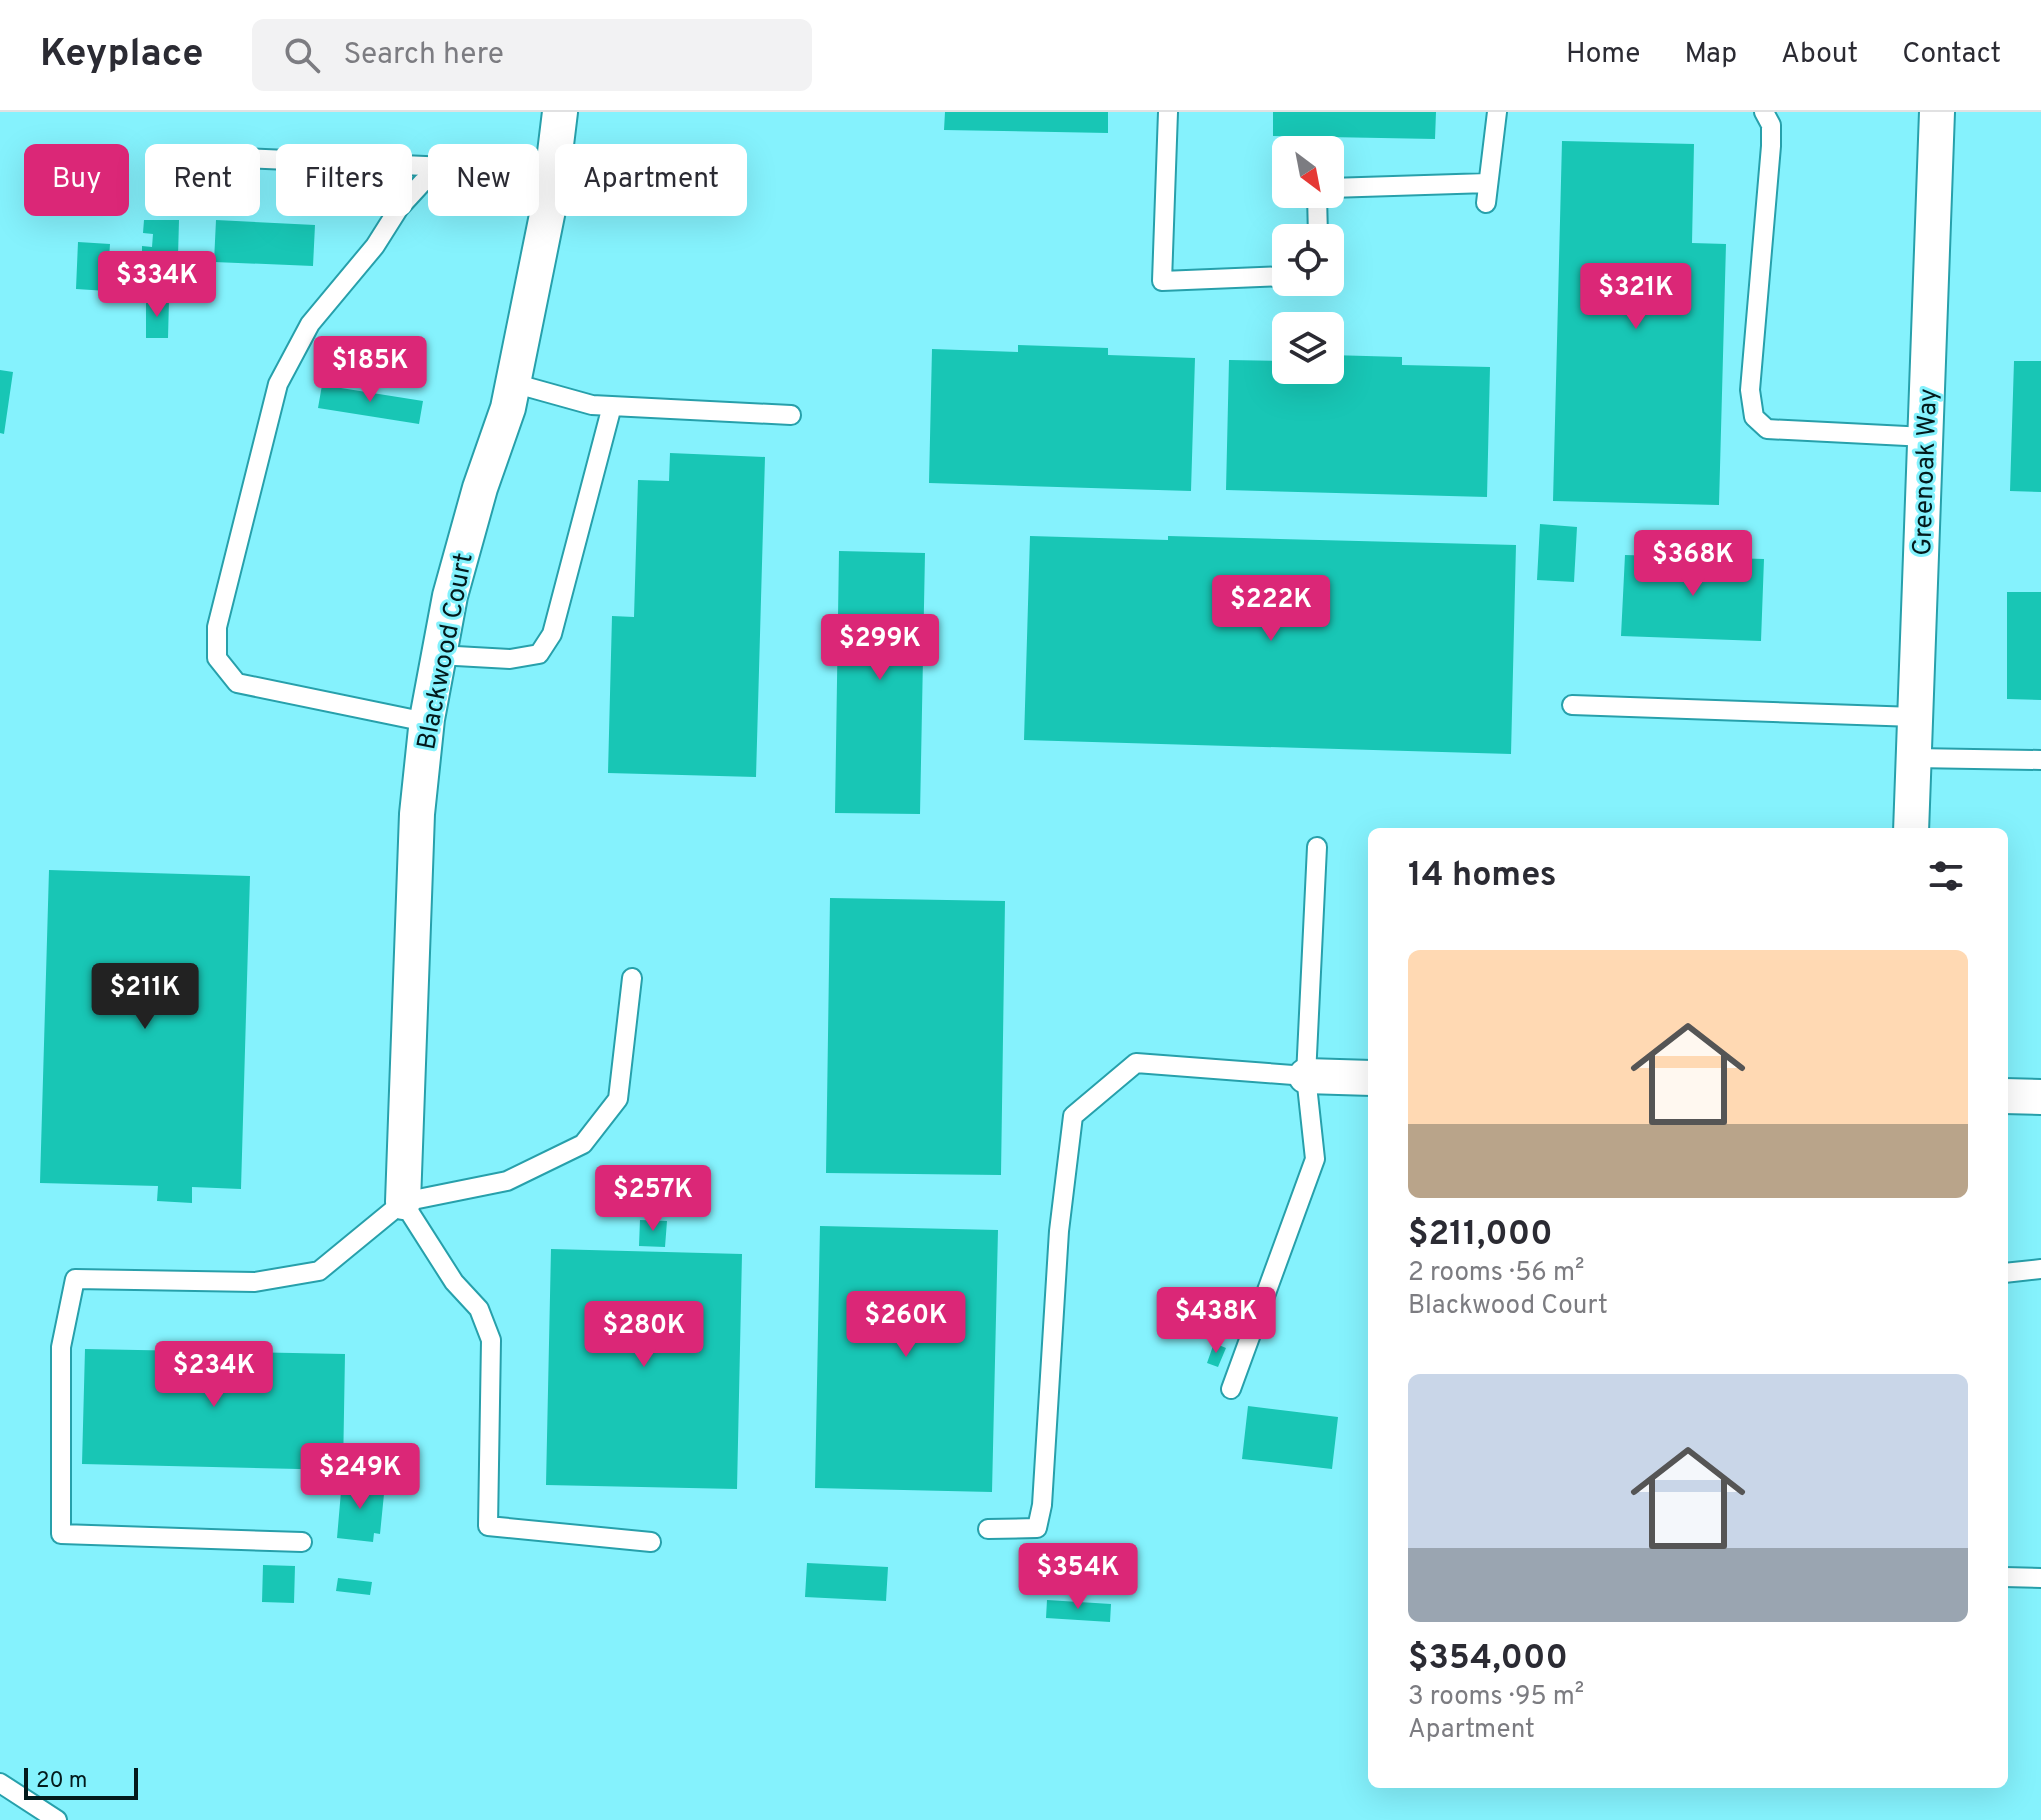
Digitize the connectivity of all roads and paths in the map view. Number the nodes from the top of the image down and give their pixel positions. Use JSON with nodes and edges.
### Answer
{"nodes":[{"id":1,"x":560,"y":112,"type":"edge"},
{"id":2,"x":1168,"y":112,"type":"edge"},
{"id":3,"x":1497,"y":112,"type":"edge"},
{"id":4,"x":1764,"y":112,"type":"edge"},
{"id":5,"x":1937,"y":112,"type":"edge"},
{"id":6,"x":260,"y":159,"type":"edge"},
{"id":7,"x":428,"y":166,"type":"edge"},
{"id":8,"x":539,"y":173,"type":"edge"},
{"id":9,"x":553,"y":174,"type":"junction"},
{"id":10,"x":428,"y":179,"type":"edge"},
{"id":11,"x":1488,"y":183,"type":"junction"},
{"id":12,"x":1344,"y":188,"type":"edge"},
{"id":13,"x":1486,"y":203,"type":"dead end"},
{"id":14,"x":1272,"y":277,"type":"edge"},
{"id":15,"x":513,"y":383,"type":"junction"},
{"id":16,"x":612,"y":406,"type":"junction"},
{"id":17,"x":791,"y":415,"type":"dead end"},
{"id":18,"x":1926,"y":437,"type":"junction"},
{"id":19,"x":438,"y":655,"type":"junction"},
{"id":20,"x":1572,"y":705,"type":"dead end"},
{"id":21,"x":1915,"y":717,"type":"junction"},
{"id":22,"x":426,"y":722,"type":"junction"},
{"id":23,"x":1914,"y":758,"type":"junction"},
{"id":24,"x":2041,"y":760,"type":"edge"},
{"id":25,"x":1911,"y":828,"type":"edge"},
{"id":26,"x":1317,"y":847,"type":"dead end"},
{"id":27,"x":632,"y":978,"type":"dead end"},
{"id":28,"x":1306,"y":1076,"type":"junction"},
{"id":29,"x":1368,"y":1078,"type":"edge"},
{"id":30,"x":2008,"y":1096,"type":"edge"},
{"id":31,"x":2041,"y":1097,"type":"edge"},
{"id":32,"x":403,"y":1202,"type":"junction"},
{"id":33,"x":2041,"y":1269,"type":"edge"},
{"id":34,"x":2008,"y":1273,"type":"edge"},
{"id":35,"x":1231,"y":1389,"type":"dead end"},
{"id":36,"x":988,"y":1529,"type":"dead end"},
{"id":37,"x":302,"y":1542,"type":"dead end"},
{"id":38,"x":651,"y":1542,"type":"dead end"},
{"id":39,"x":2008,"y":1577,"type":"edge"},
{"id":40,"x":2041,"y":1578,"type":"edge"},
{"id":41,"x":0,"y":1783,"type":"edge"},
{"id":42,"x":57,"y":1820,"type":"edge"}],
"edges":[{"from":1,"to":9,"type":"street","name":"Blackwood Court"},
{"from":2,"to":14,"type":"lane"},
{"from":3,"to":11,"type":"lane"},
{"from":4,"to":18,"type":"lane"},
{"from":5,"to":18,"type":"street","name":"Greenoak Way"},
{"from":6,"to":7,"type":"lane"},
{"from":8,"to":9,"type":"lane"},
{"from":9,"to":15,"type":"street","name":"Blackwood Court"},
{"from":10,"to":22,"type":"lane"},
{"from":11,"to":12,"type":"lane"},
{"from":11,"to":13,"type":"lane"},
{"from":15,"to":16,"type":"lane"},
{"from":15,"to":19,"type":"street","name":"Blackwood Court"},
{"from":16,"to":17,"type":"lane"},
{"from":16,"to":19,"type":"lane"},
{"from":18,"to":21,"type":"street","name":"Greenoak Way"},
{"from":19,"to":22,"type":"street","name":"Blackwood Court"},
{"from":20,"to":21,"type":"lane"},
{"from":21,"to":23,"type":"street","name":"Greenoak Way"},
{"from":22,"to":32,"type":"street","name":"Blackwood Court"},
{"from":23,"to":24,"type":"lane"},
{"from":23,"to":25,"type":"street","name":"Greenoak Way"},
{"from":26,"to":28,"type":"lane"},
{"from":27,"to":32,"type":"lane"},
{"from":28,"to":29,"type":"street"},
{"from":28,"to":35,"type":"lane"},
{"from":28,"to":36,"type":"lane"},
{"from":30,"to":31,"type":"street"},
{"from":32,"to":37,"type":"lane"},
{"from":32,"to":38,"type":"lane"},
{"from":33,"to":34,"type":"lane"},
{"from":39,"to":40,"type":"lane"},
{"from":41,"to":42,"type":"lane"}]}
